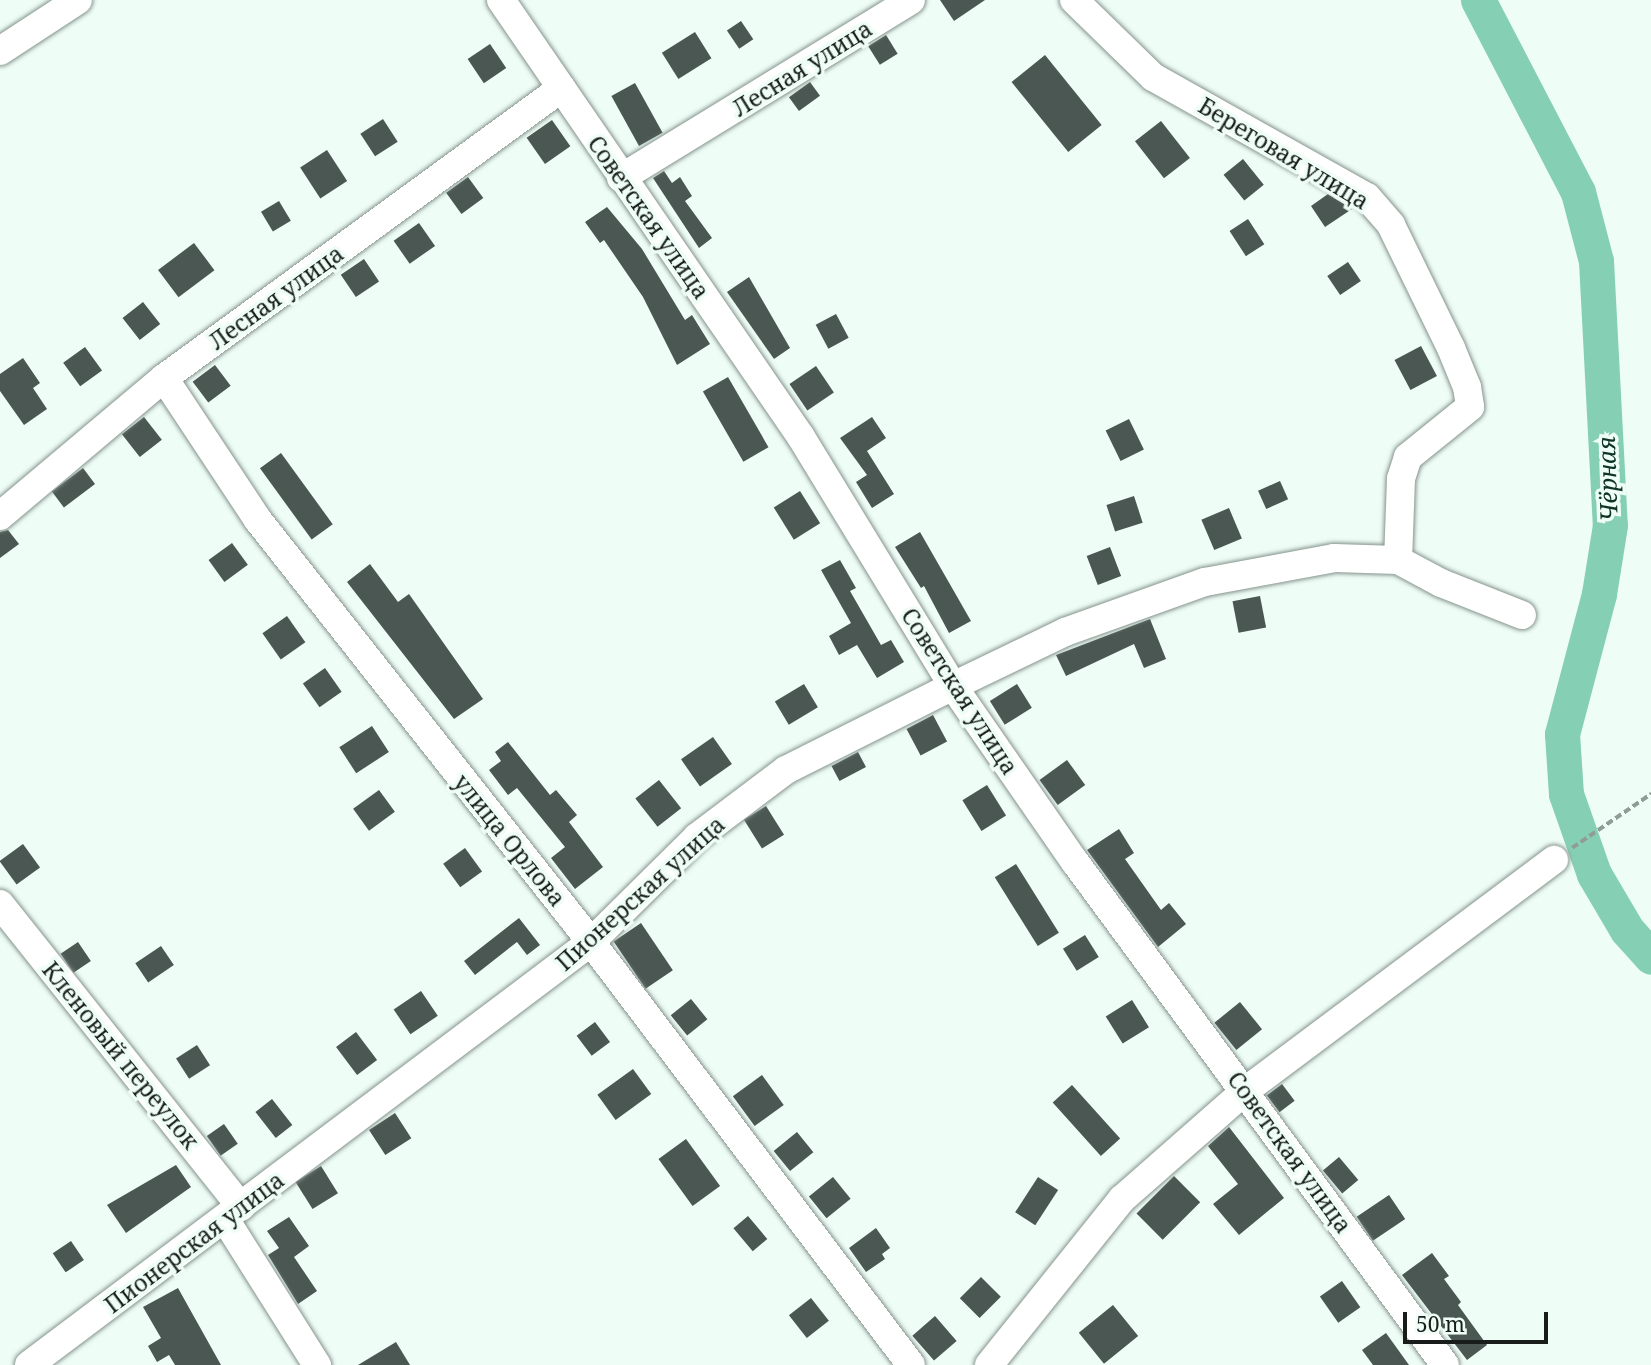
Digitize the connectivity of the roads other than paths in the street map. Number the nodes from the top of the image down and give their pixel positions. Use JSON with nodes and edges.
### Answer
{"nodes":[{"id":1,"x":78,"y":0,"type":"edge"},
{"id":2,"x":501,"y":0,"type":"edge"},
{"id":3,"x":911,"y":0,"type":"edge"},
{"id":4,"x":1074,"y":0,"type":"edge"},
{"id":5,"x":0,"y":51,"type":"edge"},
{"id":6,"x":561,"y":88,"type":"junction"},
{"id":7,"x":621,"y":178,"type":"junction"},
{"id":8,"x":164,"y":378,"type":"junction"},
{"id":9,"x":0,"y":516,"type":"edge"},
{"id":10,"x":1398,"y":560,"type":"junction"},
{"id":11,"x":1522,"y":615,"type":"dead end"},
{"id":12,"x":953,"y":686,"type":"junction"},
{"id":13,"x":1555,"y":860,"type":"road end"},
{"id":14,"x":0,"y":904,"type":"edge"},
{"id":15,"x":592,"y":942,"type":"junction"},
{"id":16,"x":1245,"y":1091,"type":"junction"},
{"id":17,"x":233,"y":1213,"type":"junction"},
{"id":18,"x":29,"y":1365,"type":"edge"},
{"id":19,"x":317,"y":1365,"type":"edge"},
{"id":20,"x":911,"y":1365,"type":"edge"},
{"id":21,"x":989,"y":1365,"type":"edge"},
{"id":22,"x":1445,"y":1365,"type":"edge"}],
"edges":[{"from":1,"to":5,"type":"street"},
{"from":2,"to":6,"type":"street","name":"Советская улица"},
{"from":3,"to":7,"type":"street","name":"Лесная улица"},
{"from":4,"to":10,"type":"street","name":"Береговая улица"},
{"from":6,"to":7,"type":"street","name":"Советская улица"},
{"from":6,"to":8,"type":"street","name":"Лесная улица"},
{"from":7,"to":12,"type":"street","name":"Советская улица"},
{"from":8,"to":9,"type":"street","name":"Лесная улица"},
{"from":8,"to":15,"type":"street","name":"улица Орлова"},
{"from":10,"to":11,"type":"street","name":"Пионерская улица"},
{"from":10,"to":12,"type":"street","name":"Пионерская улица"},
{"from":12,"to":15,"type":"street","name":"Пионерская улица"},
{"from":12,"to":16,"type":"street","name":"Советская улица"},
{"from":13,"to":16,"type":"street"},
{"from":14,"to":17,"type":"street","name":"Кленовый переулок"},
{"from":15,"to":17,"type":"street","name":"Пионерская улица"},
{"from":15,"to":20,"type":"street","name":"улица Орлова"},
{"from":16,"to":21,"type":"street"},
{"from":16,"to":22,"type":"street","name":"Советская улица"},
{"from":17,"to":18,"type":"street","name":"Пионерская улица"},
{"from":17,"to":19,"type":"street","name":"Кленовый переулок"}]}
